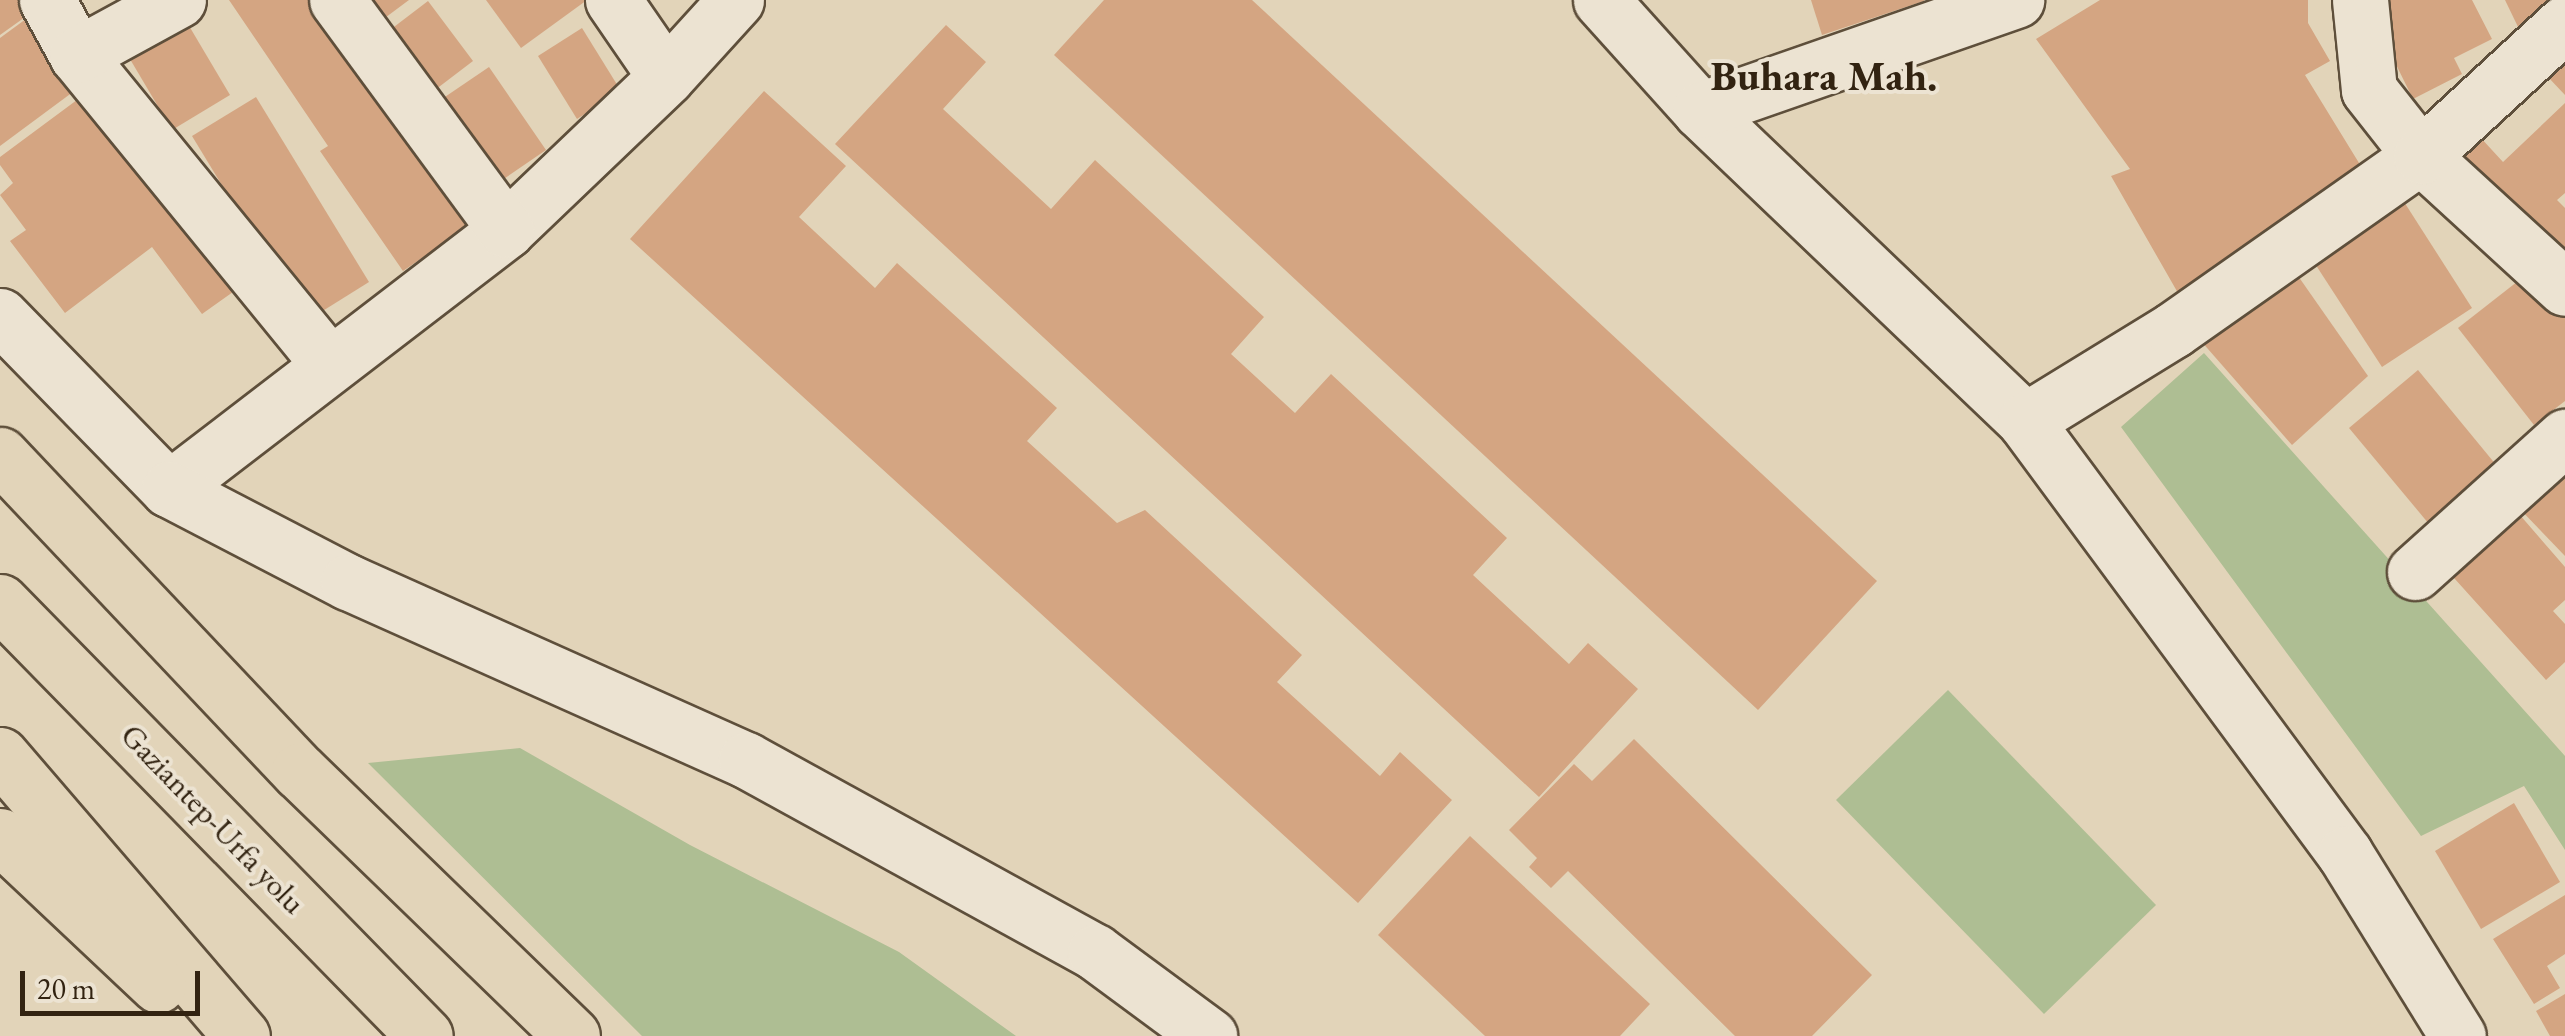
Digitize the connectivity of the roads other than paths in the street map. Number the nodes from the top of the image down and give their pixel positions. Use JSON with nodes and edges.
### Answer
{"nodes":[{"id":1,"x":47,"y":0,"type":"edge"},
{"id":2,"x":178,"y":0,"type":"edge"},
{"id":3,"x":337,"y":0,"type":"edge"},
{"id":4,"x":613,"y":0,"type":"edge"},
{"id":5,"x":736,"y":0,"type":"edge"},
{"id":6,"x":1601,"y":0,"type":"edge"},
{"id":7,"x":2016,"y":0,"type":"edge"},
{"id":8,"x":2360,"y":0,"type":"edge"},
{"id":9,"x":2565,"y":23,"type":"edge"},
{"id":10,"x":77,"y":55,"type":"junction"},
{"id":11,"x":666,"y":77,"type":"junction"},
{"id":12,"x":1700,"y":110,"type":"junction"},
{"id":13,"x":2422,"y":156,"type":"junction"},
{"id":14,"x":506,"y":230,"type":"junction"},
{"id":15,"x":2565,"y":288,"type":"edge"},
{"id":16,"x":0,"y":316,"type":"edge"},
{"id":17,"x":330,"y":364,"type":"junction"},
{"id":18,"x":2025,"y":421,"type":"junction"},
{"id":19,"x":2565,"y":437,"type":"edge"},
{"id":20,"x":0,"y":455,"type":"edge"},
{"id":21,"x":168,"y":489,"type":"junction"},
{"id":22,"x":2415,"y":572,"type":"dead end"},
{"id":23,"x":0,"y":602,"type":"edge"},
{"id":24,"x":0,"y":755,"type":"edge"},
{"id":25,"x":0,"y":836,"type":"edge"},
{"id":26,"x":212,"y":1036,"type":"edge"},
{"id":27,"x":242,"y":1036,"type":"edge"},
{"id":28,"x":425,"y":1036,"type":"edge"},
{"id":29,"x":572,"y":1036,"type":"edge"},
{"id":30,"x":1209,"y":1036,"type":"edge"},
{"id":31,"x":2458,"y":1036,"type":"edge"}],
"edges":[{"from":1,"to":10,"type":"street"},
{"from":2,"to":10,"type":"street"},
{"from":3,"to":14,"type":"street"},
{"from":4,"to":11,"type":"street"},
{"from":5,"to":11,"type":"street"},
{"from":6,"to":12,"type":"street"},
{"from":7,"to":12,"type":"street"},
{"from":8,"to":13,"type":"street"},
{"from":9,"to":13,"type":"street"},
{"from":10,"to":17,"type":"street"},
{"from":11,"to":14,"type":"street"},
{"from":12,"to":18,"type":"street"},
{"from":13,"to":15,"type":"street"},
{"from":13,"to":18,"type":"street"},
{"from":14,"to":17,"type":"street"},
{"from":16,"to":21,"type":"street"},
{"from":17,"to":21,"type":"street"},
{"from":18,"to":31,"type":"street"},
{"from":19,"to":22,"type":"street"},
{"from":20,"to":29,"type":"highway"},
{"from":21,"to":30,"type":"street"},
{"from":23,"to":28,"type":"highway","name":"Gaziantep-Urfa yolu"},
{"from":24,"to":27,"type":"highway"},
{"from":25,"to":26,"type":"highway"}]}
